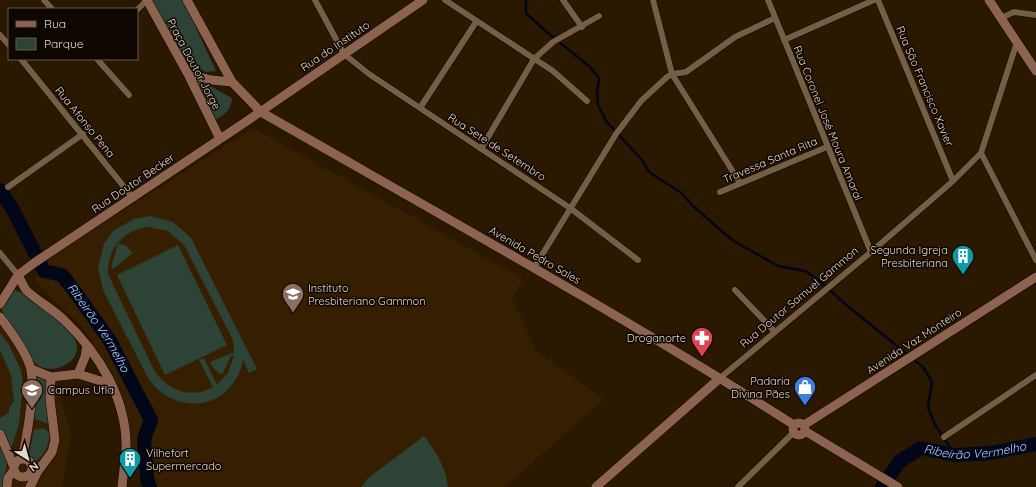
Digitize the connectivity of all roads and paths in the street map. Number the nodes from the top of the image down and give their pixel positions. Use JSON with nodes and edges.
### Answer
{"nodes":[{"id":1,"x":44,"y":0,"type":"edge"},
{"id":2,"x":147,"y":0,"type":"edge"},
{"id":3,"x":188,"y":0,"type":"edge"},
{"id":4,"x":315,"y":0,"type":"edge"},
{"id":5,"x":423,"y":0,"type":"edge"},
{"id":6,"x":445,"y":0,"type":"edge"},
{"id":7,"x":563,"y":0,"type":"edge"},
{"id":8,"x":653,"y":0,"type":"edge"},
{"id":9,"x":768,"y":0,"type":"edge"},
{"id":10,"x":874,"y":0,"type":"edge"},
{"id":11,"x":878,"y":0,"type":"edge"},
{"id":12,"x":989,"y":0,"type":"edge"},
{"id":13,"x":51,"y":8,"type":"edge"},
{"id":14,"x":138,"y":9,"type":"edge"},
{"id":15,"x":1036,"y":15,"type":"edge"},
{"id":16,"x":599,"y":16,"type":"dead end"},
{"id":17,"x":775,"y":18,"type":"junction"},
{"id":18,"x":1000,"y":18,"type":"junction"},
{"id":19,"x":476,"y":22,"type":"junction"},
{"id":20,"x":582,"y":27,"type":"junction"},
{"id":21,"x":0,"y":35,"type":"edge"},
{"id":22,"x":784,"y":40,"type":"junction"},
{"id":23,"x":1017,"y":42,"type":"junction"},
{"id":24,"x":8,"y":44,"type":"edge"},
{"id":25,"x":344,"y":54,"type":"junction"},
{"id":26,"x":23,"y":60,"type":"edge"},
{"id":27,"x":98,"y":60,"type":"edge"},
{"id":28,"x":534,"y":60,"type":"junction"},
{"id":29,"x":1036,"y":71,"type":"edge"},
{"id":30,"x":188,"y":74,"type":"junction"},
{"id":31,"x":672,"y":74,"type":"junction"},
{"id":32,"x":232,"y":82,"type":"junction"},
{"id":33,"x":129,"y":94,"type":"dead end"},
{"id":34,"x":587,"y":101,"type":"dead end"},
{"id":35,"x":420,"y":108,"type":"junction"},
{"id":36,"x":261,"y":112,"type":"junction"},
{"id":37,"x":83,"y":134,"type":"junction"},
{"id":38,"x":220,"y":139,"type":"junction"},
{"id":39,"x":827,"y":147,"type":"junction"},
{"id":40,"x":481,"y":149,"type":"junction"},
{"id":41,"x":981,"y":153,"type":"junction"},
{"id":42,"x":953,"y":181,"type":"junction"},
{"id":43,"x":740,"y":182,"type":"junction"},
{"id":44,"x":8,"y":187,"type":"dead end"},
{"id":45,"x":720,"y":192,"type":"dead end"},
{"id":46,"x":133,"y":198,"type":"junction"},
{"id":47,"x":570,"y":208,"type":"junction"},
{"id":48,"x":871,"y":252,"type":"junction"},
{"id":49,"x":0,"y":253,"type":"edge"},
{"id":50,"x":638,"y":260,"type":"dead end"},
{"id":51,"x":1036,"y":260,"type":"edge"},
{"id":52,"x":534,"y":268,"type":"junction"},
{"id":53,"x":18,"y":275,"type":"junction"},
{"id":54,"x":1036,"y":277,"type":"edge"},
{"id":55,"x":9,"y":288,"type":"junction"},
{"id":56,"x":26,"y":290,"type":"junction"},
{"id":57,"x":735,"y":290,"type":"dead end"},
{"id":58,"x":1,"y":301,"type":"edge"},
{"id":59,"x":0,"y":317,"type":"edge"},
{"id":60,"x":775,"y":332,"type":"junction"},
{"id":61,"x":87,"y":345,"type":"junction"},
{"id":62,"x":31,"y":369,"type":"junction"},
{"id":63,"x":78,"y":374,"type":"junction"},
{"id":64,"x":1036,"y":375,"type":"edge"},
{"id":65,"x":51,"y":377,"type":"junction"},
{"id":66,"x":720,"y":378,"type":"junction"},
{"id":67,"x":113,"y":387,"type":"junction"},
{"id":68,"x":804,"y":428,"type":"junction"},
{"id":69,"x":794,"y":429,"type":"junction"},
{"id":70,"x":0,"y":434,"type":"edge"},
{"id":71,"x":944,"y":437,"type":"dead end"},
{"id":72,"x":22,"y":459,"type":"junction"},
{"id":73,"x":14,"y":469,"type":"junction"},
{"id":74,"x":31,"y":480,"type":"edge"},
{"id":75,"x":6,"y":487,"type":"edge"},
{"id":76,"x":122,"y":487,"type":"edge"},
{"id":77,"x":596,"y":487,"type":"edge"},
{"id":78,"x":738,"y":487,"type":"edge"},
{"id":79,"x":898,"y":487,"type":"edge"}],
"edges":[{"from":1,"to":13,"type":"street"},
{"from":2,"to":14,"type":"street"},
{"from":2,"to":30,"type":"main road","name":"Praça Doutor Jorge"},
{"from":3,"to":32,"type":"main road","name":"Avenida Pedro Sales"},
{"from":4,"to":25,"type":"street"},
{"from":5,"to":25,"type":"main road","name":"Rua do Instituto"},
{"from":6,"to":19,"type":"street"},
{"from":7,"to":20,"type":"street"},
{"from":8,"to":31,"type":"street"},
{"from":9,"to":17,"type":"street","name":"Rua Coronel José Moura Amaral"},
{"from":10,"to":22,"type":"street"},
{"from":11,"to":42,"type":"street","name":"Rua São Francisco Xavier"},
{"from":12,"to":18,"type":"main road"},
{"from":15,"to":18,"type":"street"},
{"from":16,"to":20,"type":"street"},
{"from":17,"to":22,"type":"street","name":"Rua Coronel José Moura Amaral"},
{"from":17,"to":31,"type":"street"},
{"from":18,"to":23,"type":"main road"},
{"from":19,"to":28,"type":"street"},
{"from":19,"to":35,"type":"street"},
{"from":20,"to":28,"type":"street"},
{"from":21,"to":24,"type":"street"},
{"from":22,"to":39,"type":"street","name":"Rua Coronel José Moura Amaral"},
{"from":23,"to":29,"type":"main road"},
{"from":23,"to":41,"type":"street","name":"Rua Doutor Samuel Gammon"},
{"from":25,"to":35,"type":"street","name":"Rua Sete de Setembro"},
{"from":25,"to":36,"type":"main road","name":"Rua do Instituto"},
{"from":26,"to":37,"type":"street","name":"Rua Afonso Pena"},
{"from":27,"to":33,"type":"street"},
{"from":28,"to":34,"type":"street"},
{"from":28,"to":40,"type":"street"},
{"from":30,"to":32,"type":"main road"},
{"from":30,"to":38,"type":"main road","name":"Praça Doutor Jorge"},
{"from":31,"to":43,"type":"street"},
{"from":31,"to":47,"type":"street"},
{"from":32,"to":36,"type":"main road","name":"Avenida Pedro Sales"},
{"from":35,"to":40,"type":"street","name":"Rua Sete de Setembro"},
{"from":36,"to":38,"type":"main road","name":"Rua Doutor Becker"},
{"from":36,"to":52,"type":"main road","name":"Avenida Pedro Sales"},
{"from":37,"to":44,"type":"street"},
{"from":37,"to":46,"type":"street","name":"Rua Afonso Pena"},
{"from":38,"to":46,"type":"main road","name":"Rua Doutor Becker"},
{"from":39,"to":43,"type":"street","name":"Travessa Santa Rita"},
{"from":39,"to":48,"type":"street","name":"Rua Coronel José Moura Amaral"},
{"from":40,"to":47,"type":"street","name":"Rua Sete de Setembro"},
{"from":41,"to":42,"type":"street","name":"Rua Doutor Samuel Gammon"},
{"from":41,"to":51,"type":"street"},
{"from":42,"to":48,"type":"street","name":"Rua Doutor Samuel Gammon"},
{"from":43,"to":45,"type":"street","name":"Travessa Santa Rita"},
{"from":46,"to":53,"type":"main road","name":"Rua Doutor Becker"},
{"from":47,"to":50,"type":"street","name":"Rua Sete de Setembro"},
{"from":47,"to":52,"type":"street"},
{"from":48,"to":60,"type":"street","name":"Rua Doutor Samuel Gammon"},
{"from":49,"to":53,"type":"street"},
{"from":52,"to":66,"type":"main road","name":"Avenida Pedro Sales"},
{"from":53,"to":55,"type":"main road","name":"Rua Doutor Becker"},
{"from":53,"to":56,"type":"main road"},
{"from":54,"to":68,"type":"main road","name":"Avenida Vaz Monteiro"},
{"from":55,"to":56,"type":"main road"},
{"from":55,"to":58,"type":"main road","name":"Rua Doutor Becker"},
{"from":56,"to":61,"type":"main road"},
{"from":57,"to":60,"type":"street"},
{"from":59,"to":62,"type":"main road"},
{"from":60,"to":66,"type":"street","name":"Rua Doutor Samuel Gammon"},
{"from":61,"to":63,"type":"main road"},
{"from":61,"to":67,"type":"main road"},
{"from":62,"to":65,"type":"main road"},
{"from":62,"to":72,"type":"main road"},
{"from":63,"to":65,"type":"main road"},
{"from":63,"to":67,"type":"main road"},
{"from":64,"to":71,"type":"street"},
{"from":65,"to":74,"type":"main road"},
{"from":66,"to":69,"type":"main road","name":"Avenida Pedro Sales"},
{"from":66,"to":77,"type":"main road","name":"Rua Doutor Samuel Gammon"},
{"from":67,"to":76,"type":"main road"},
{"from":68,"to":69,"type":"main road"},
{"from":68,"to":79,"type":"main road"},
{"from":69,"to":78,"type":"street"},
{"from":70,"to":73,"type":"main road"},
{"from":72,"to":73,"type":"main road"},
{"from":72,"to":74,"type":"main road"},
{"from":73,"to":74,"type":"main road"},
{"from":73,"to":75,"type":"main road"}]}
